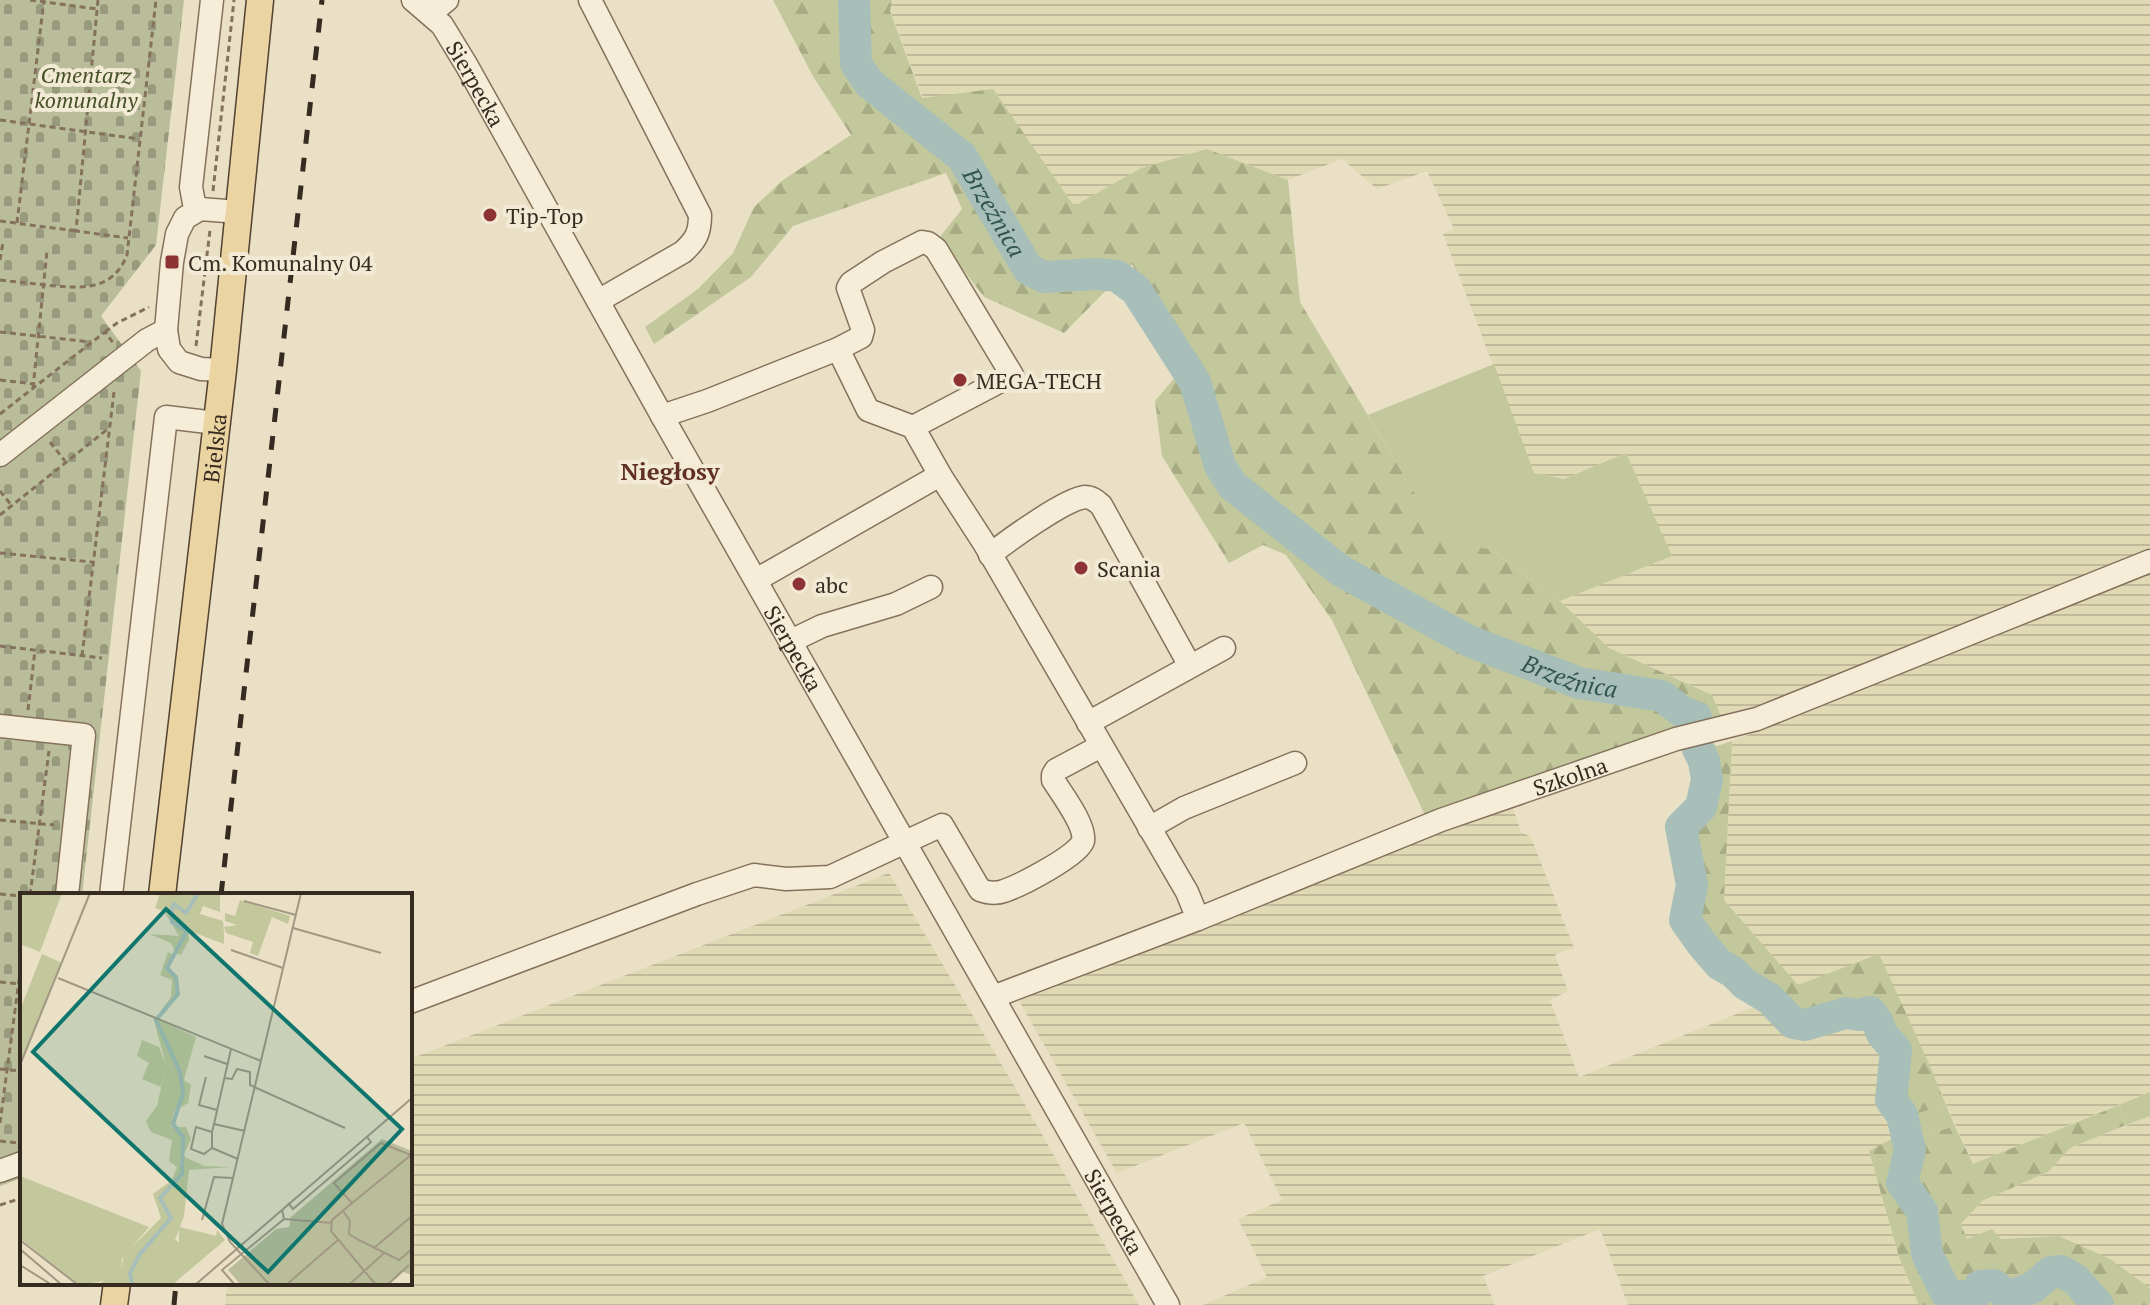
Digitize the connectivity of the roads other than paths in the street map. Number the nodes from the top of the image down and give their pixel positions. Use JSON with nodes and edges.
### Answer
{"nodes":[{"id":1,"x":212,"y":0,"type":"edge"},
{"id":2,"x":260,"y":0,"type":"edge"},
{"id":3,"x":590,"y":0,"type":"edge"},
{"id":4,"x":430,"y":4,"type":"edge"},
{"id":5,"x":206,"y":209,"type":"junction"},
{"id":6,"x":239,"y":212,"type":"junction"},
{"id":7,"x":598,"y":301,"type":"junction"},
{"id":8,"x":166,"y":330,"type":"junction"},
{"id":9,"x":838,"y":349,"type":"junction"},
{"id":10,"x":223,"y":370,"type":"junction"},
{"id":11,"x":662,"y":416,"type":"junction"},
{"id":12,"x":216,"y":423,"type":"junction"},
{"id":13,"x":913,"y":427,"type":"junction"},
{"id":14,"x":0,"y":455,"type":"edge"},
{"id":15,"x":940,"y":475,"type":"junction"},
{"id":16,"x":990,"y":555,"type":"junction"},
{"id":17,"x":2150,"y":561,"type":"edge"},
{"id":18,"x":756,"y":580,"type":"junction"},
{"id":19,"x":931,"y":587,"type":"dead end"},
{"id":20,"x":791,"y":641,"type":"junction"},
{"id":21,"x":1224,"y":648,"type":"dead end"},
{"id":22,"x":1190,"y":666,"type":"junction"},
{"id":23,"x":1088,"y":723,"type":"junction"},
{"id":24,"x":0,"y":726,"type":"edge"},
{"id":25,"x":1101,"y":746,"type":"junction"},
{"id":26,"x":1295,"y":763,"type":"dead end"},
{"id":27,"x":1149,"y":828,"type":"junction"},
{"id":28,"x":906,"y":844,"type":"junction"},
{"id":29,"x":67,"y":893,"type":"edge"},
{"id":30,"x":111,"y":893,"type":"edge"},
{"id":31,"x":162,"y":893,"type":"edge"},
{"id":32,"x":1198,"y":919,"type":"junction"},
{"id":33,"x":993,"y":997,"type":"junction"},
{"id":34,"x":412,"y":1001,"type":"edge"},
{"id":35,"x":20,"y":1164,"type":"edge"},
{"id":36,"x":0,"y":1171,"type":"edge"},
{"id":37,"x":117,"y":1285,"type":"edge"},
{"id":38,"x":114,"y":1305,"type":"edge"},
{"id":39,"x":1168,"y":1305,"type":"edge"}],
"edges":[{"from":1,"to":5,"type":"street"},
{"from":2,"to":6,"type":"main road","name":"Bielska"},
{"from":3,"to":7,"type":"street"},
{"from":4,"to":7,"type":"street","name":"Sierpecka"},
{"from":5,"to":6,"type":"street"},
{"from":5,"to":8,"type":"street"},
{"from":6,"to":10,"type":"main road","name":"Bielska"},
{"from":7,"to":11,"type":"street","name":"Sierpecka"},
{"from":8,"to":10,"type":"street"},
{"from":8,"to":14,"type":"street"},
{"from":9,"to":11,"type":"street"},
{"from":9,"to":13,"type":"street"},
{"from":9,"to":13,"type":"street"},
{"from":10,"to":12,"type":"main road","name":"Bielska"},
{"from":11,"to":18,"type":"street","name":"Sierpecka"},
{"from":12,"to":30,"type":"street"},
{"from":12,"to":31,"type":"main road","name":"Bielska"},
{"from":13,"to":15,"type":"street"},
{"from":15,"to":16,"type":"street"},
{"from":15,"to":18,"type":"street"},
{"from":16,"to":22,"type":"street"},
{"from":16,"to":23,"type":"street"},
{"from":17,"to":32,"type":"street","name":"Szkolna"},
{"from":18,"to":20,"type":"street","name":"Sierpecka"},
{"from":19,"to":20,"type":"street"},
{"from":20,"to":28,"type":"street","name":"Sierpecka"},
{"from":21,"to":22,"type":"street"},
{"from":22,"to":23,"type":"street"},
{"from":23,"to":25,"type":"street"},
{"from":24,"to":29,"type":"street"},
{"from":25,"to":27,"type":"street"},
{"from":25,"to":28,"type":"street"},
{"from":26,"to":27,"type":"street"},
{"from":27,"to":32,"type":"street"},
{"from":28,"to":33,"type":"street","name":"Sierpecka"},
{"from":28,"to":34,"type":"street"},
{"from":32,"to":33,"type":"street","name":"Szkolna"},
{"from":33,"to":39,"type":"street","name":"Sierpecka"},
{"from":35,"to":36,"type":"street"},
{"from":37,"to":38,"type":"main road"}]}
